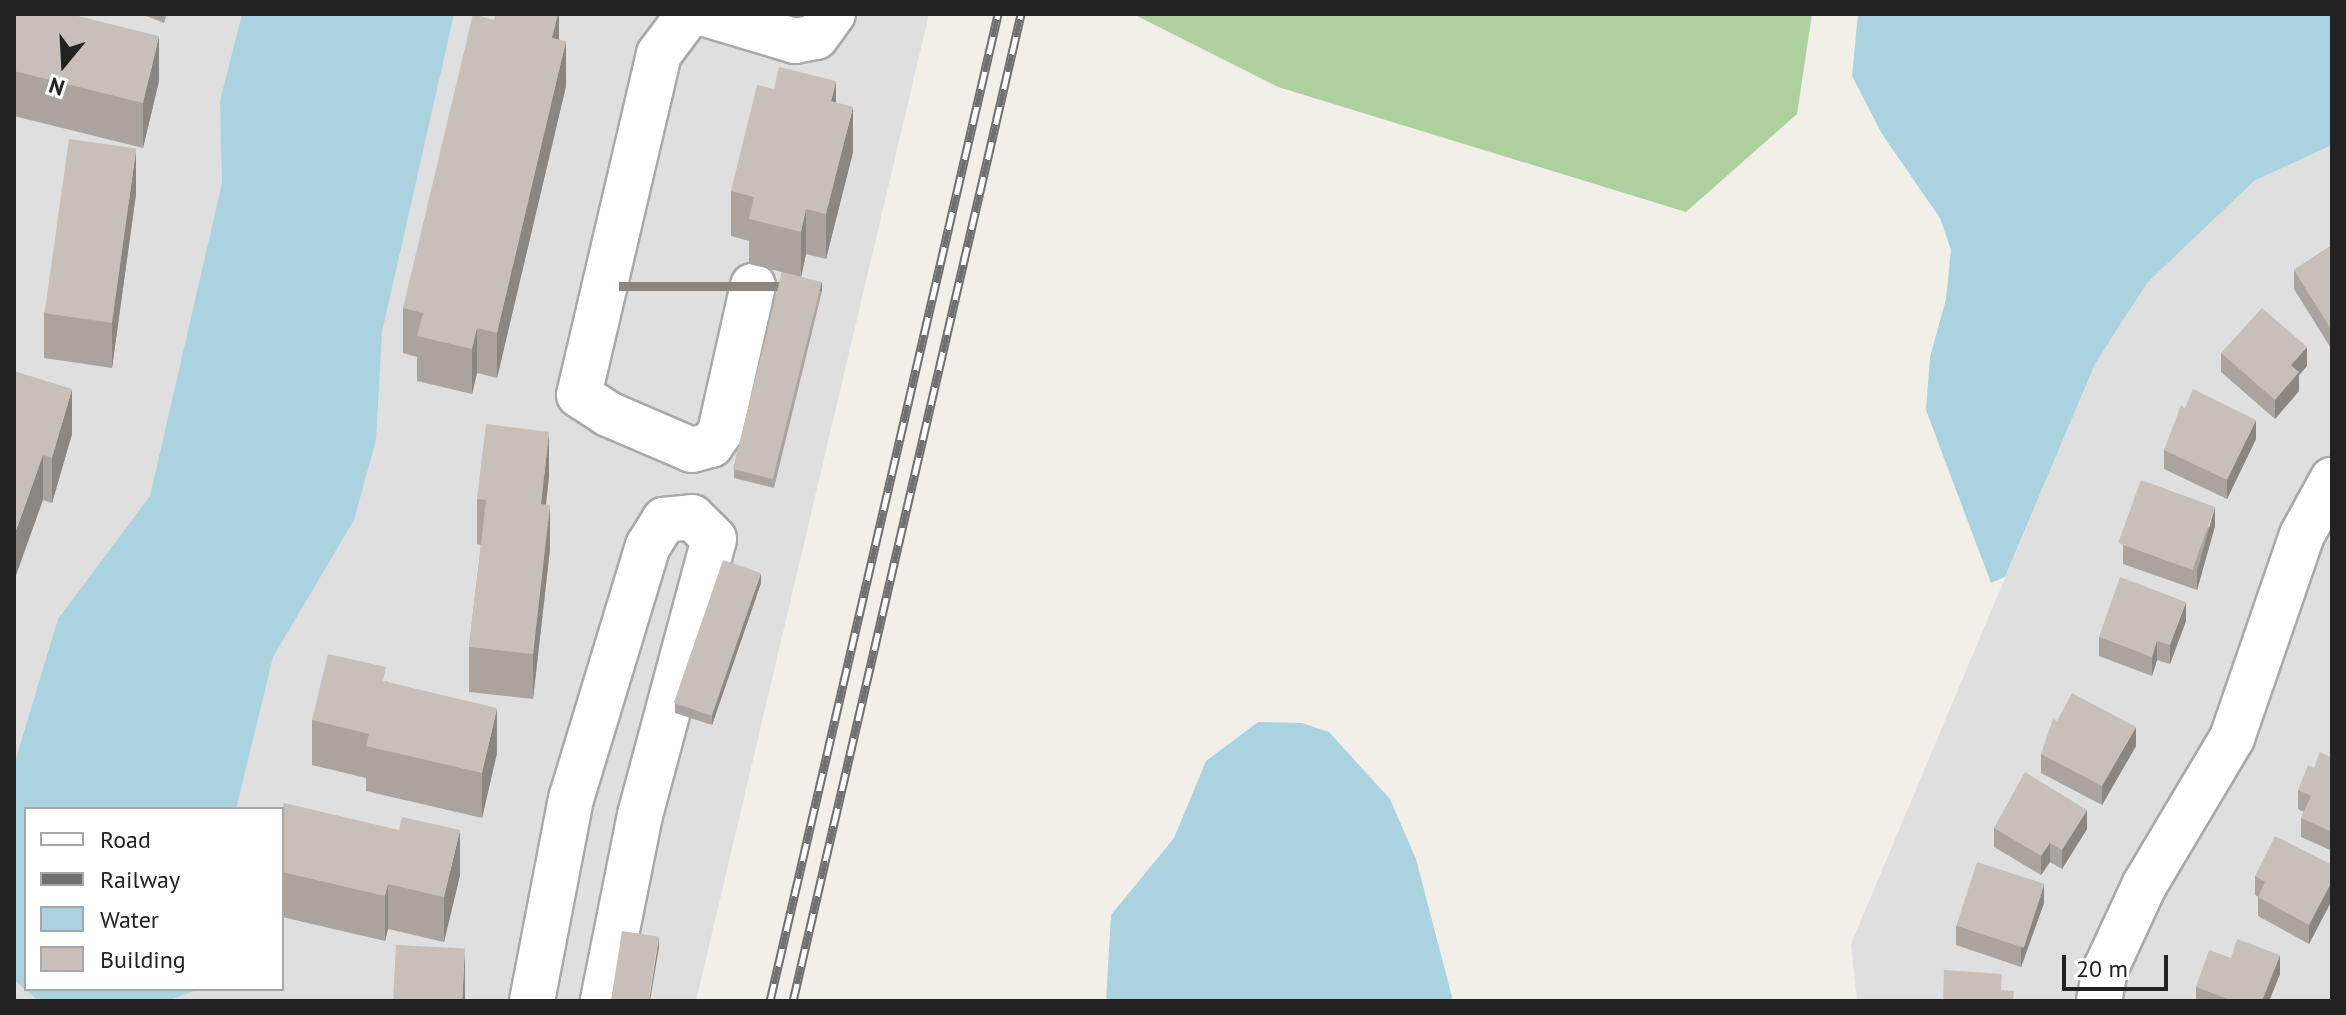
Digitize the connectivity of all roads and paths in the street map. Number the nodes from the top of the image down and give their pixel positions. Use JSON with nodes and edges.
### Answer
{"nodes":[{"id":1,"x":689,"y":14,"type":"edge"},
{"id":2,"x":705,"y":14,"type":"edge"},
{"id":3,"x":833,"y":14,"type":"edge"},
{"id":4,"x":753,"y":286,"type":"dead end"},
{"id":5,"x":2332,"y":480,"type":"edge"},
{"id":6,"x":532,"y":1001,"type":"edge"},
{"id":7,"x":603,"y":1001,"type":"edge"},
{"id":8,"x":2099,"y":1001,"type":"edge"}],
"edges":[{"from":1,"to":4,"type":"street"},
{"from":2,"to":3,"type":"street"},
{"from":5,"to":8,"type":"street"},
{"from":6,"to":7,"type":"street"}]}
